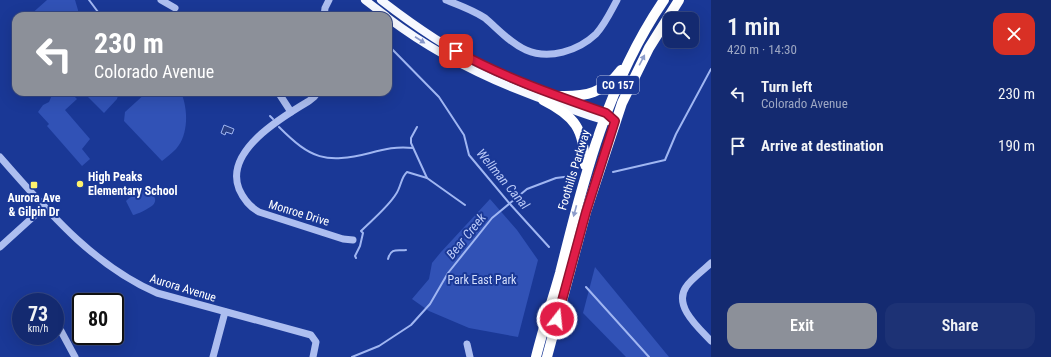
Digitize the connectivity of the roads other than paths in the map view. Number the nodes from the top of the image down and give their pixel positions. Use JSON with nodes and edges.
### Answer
{"nodes":[{"id":1,"x":161,"y":0,"type":"edge"},
{"id":2,"x":329,"y":0,"type":"edge"},
{"id":3,"x":365,"y":0,"type":"edge"},
{"id":4,"x":381,"y":0,"type":"edge"},
{"id":5,"x":446,"y":0,"type":"edge"},
{"id":6,"x":617,"y":0,"type":"edge"},
{"id":7,"x":664,"y":0,"type":"edge"},
{"id":8,"x":679,"y":0,"type":"edge"},
{"id":9,"x":175,"y":8,"type":"dead end"},
{"id":10,"x":324,"y":12,"type":"edge"},
{"id":11,"x":381,"y":12,"type":"edge"},
{"id":12,"x":392,"y":20,"type":"edge"},
{"id":13,"x":630,"y":57,"type":"junction"},
{"id":14,"x":281,"y":96,"type":"edge"},
{"id":15,"x":315,"y":96,"type":"edge"},
{"id":16,"x":558,"y":96,"type":"junction"},
{"id":17,"x":543,"y":100,"type":"junction"},
{"id":18,"x":291,"y":112,"type":"junction"},
{"id":19,"x":605,"y":116,"type":"junction"},
{"id":20,"x":615,"y":121,"type":"junction"},
{"id":21,"x":0,"y":157,"type":"edge"},
{"id":22,"x":580,"y":194,"type":"junction"},
{"id":23,"x":44,"y":207,"type":"junction"},
{"id":24,"x":353,"y":240,"type":"dead end"},
{"id":25,"x":0,"y":247,"type":"edge"},
{"id":26,"x":711,"y":263,"type":"edge"},
{"id":27,"x":225,"y":312,"type":"junction"},
{"id":28,"x":64,"y":337,"type":"edge"},
{"id":29,"x":711,"y":341,"type":"edge"},
{"id":30,"x":467,"y":344,"type":"dead end"},
{"id":31,"x":75,"y":357,"type":"edge"},
{"id":32,"x":213,"y":357,"type":"edge"},
{"id":33,"x":313,"y":357,"type":"edge"},
{"id":34,"x":470,"y":357,"type":"edge"},
{"id":35,"x":536,"y":357,"type":"edge"},
{"id":36,"x":547,"y":357,"type":"edge"}],
"edges":[{"from":1,"to":9,"type":"street"},
{"from":2,"to":10,"type":"street"},
{"from":3,"to":11,"type":"main road"},
{"from":4,"to":16,"type":"main road"},
{"from":5,"to":6,"type":"street"},
{"from":7,"to":13,"type":"highway","name":"Foothills Parkway","number":"CO 157"},
{"from":20,"to":8,"type":"highway","name":"Foothills Parkway","number":"CO 157","one_way":true},
{"from":12,"to":17,"type":"main road","one_way":true},
{"from":13,"to":16,"type":"highway"},
{"from":13,"to":19,"type":"highway","name":"Foothills Parkway","number":"CO 157"},
{"from":14,"to":18,"type":"street"},
{"from":15,"to":18,"type":"street","name":"Monroe Drive"},
{"from":16,"to":19,"type":"main road"},
{"from":17,"to":19,"type":"main road"},
{"from":17,"to":22,"type":"highway"},
{"from":18,"to":24,"type":"street","name":"Monroe Drive"},
{"from":19,"to":20,"type":"main road"},
{"from":19,"to":22,"type":"highway","name":"Foothills Parkway","number":"CO 157"},
{"from":20,"to":36,"type":"highway","name":"Foothills Parkway","number":"CO 157"},
{"from":21,"to":23,"type":"street","name":"Aurora Avenue"},
{"from":22,"to":35,"type":"highway","name":"Foothills Parkway","number":"CO 157","one_way":true},
{"from":23,"to":25,"type":"street"},
{"from":23,"to":27,"type":"street","name":"Aurora Avenue"},
{"from":26,"to":29,"type":"street"},
{"from":27,"to":32,"type":"street"},
{"from":27,"to":33,"type":"street","name":"Aurora Avenue"},
{"from":28,"to":31,"type":"street"},
{"from":30,"to":34,"type":"street"}]}
